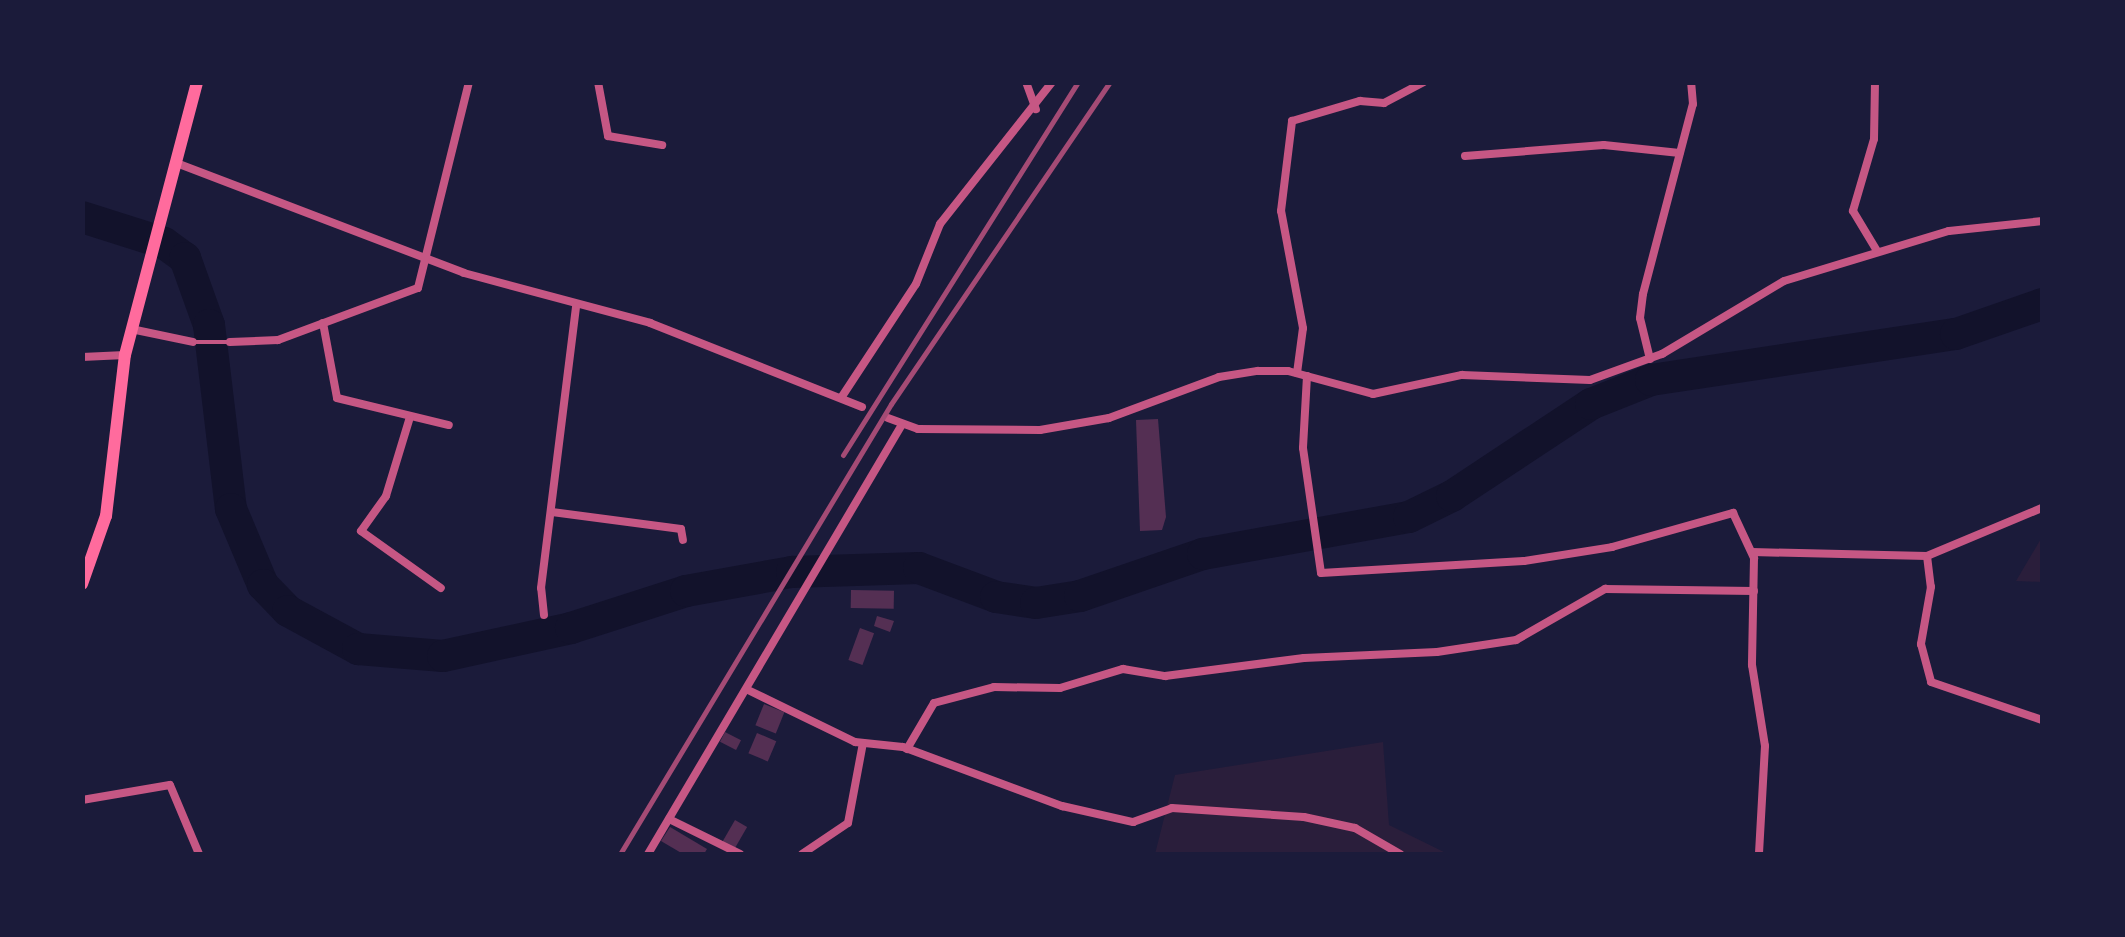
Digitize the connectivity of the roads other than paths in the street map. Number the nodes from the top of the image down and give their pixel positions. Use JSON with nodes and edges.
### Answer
{"nodes":[{"id":1,"x":197,"y":82,"type":"edge"},
{"id":2,"x":469,"y":82,"type":"edge"},
{"id":3,"x":598,"y":82,"type":"edge"},
{"id":4,"x":1026,"y":82,"type":"edge"},
{"id":5,"x":1052,"y":82,"type":"edge"},
{"id":6,"x":1424,"y":82,"type":"edge"},
{"id":7,"x":1691,"y":82,"type":"edge"},
{"id":8,"x":1876,"y":82,"type":"edge"},
{"id":9,"x":1036,"y":108,"type":"junction"},
{"id":10,"x":662,"y":145,"type":"dead end"},
{"id":11,"x":1680,"y":152,"type":"junction"},
{"id":12,"x":1464,"y":156,"type":"dead end"},
{"id":13,"x":179,"y":164,"type":"junction"},
{"id":14,"x":2042,"y":221,"type":"edge"},
{"id":15,"x":1878,"y":251,"type":"junction"},
{"id":16,"x":429,"y":260,"type":"junction"},
{"id":17,"x":576,"y":305,"type":"junction"},
{"id":18,"x":323,"y":323,"type":"junction"},
{"id":19,"x":131,"y":329,"type":"junction"},
{"id":20,"x":193,"y":342,"type":"joint"},
{"id":21,"x":230,"y":342,"type":"joint"},
{"id":22,"x":125,"y":355,"type":"junction"},
{"id":23,"x":82,"y":358,"type":"edge"},
{"id":24,"x":1650,"y":359,"type":"junction"},
{"id":25,"x":1297,"y":373,"type":"junction"},
{"id":26,"x":1307,"y":376,"type":"junction"},
{"id":27,"x":841,"y":398,"type":"junction"},
{"id":28,"x":862,"y":407,"type":"dead end"},
{"id":29,"x":410,"y":417,"type":"junction"},
{"id":30,"x":888,"y":418,"type":"dead end"},
{"id":31,"x":449,"y":425,"type":"dead end"},
{"id":32,"x":902,"y":425,"type":"junction"},
{"id":33,"x":2042,"y":508,"type":"edge"},
{"id":34,"x":552,"y":512,"type":"junction"},
{"id":35,"x":683,"y":540,"type":"dead end"},
{"id":36,"x":1752,"y":552,"type":"junction"},
{"id":37,"x":1927,"y":556,"type":"junction"},
{"id":38,"x":82,"y":584,"type":"edge"},
{"id":39,"x":441,"y":588,"type":"dead end"},
{"id":40,"x":1754,"y":591,"type":"junction"},
{"id":41,"x":544,"y":614,"type":"dead end"},
{"id":42,"x":748,"y":690,"type":"junction"},
{"id":43,"x":2042,"y":720,"type":"edge"},
{"id":44,"x":864,"y":743,"type":"junction"},
{"id":45,"x":907,"y":749,"type":"junction"},
{"id":46,"x":82,"y":800,"type":"edge"},
{"id":47,"x":669,"y":819,"type":"junction"},
{"id":48,"x":199,"y":854,"type":"edge"},
{"id":49,"x":648,"y":854,"type":"edge"},
{"id":50,"x":740,"y":854,"type":"edge"},
{"id":51,"x":802,"y":854,"type":"edge"},
{"id":52,"x":1400,"y":854,"type":"edge"},
{"id":53,"x":1760,"y":854,"type":"edge"}],
"edges":[{"from":1,"to":13,"type":"main road"},
{"from":2,"to":16,"type":"street"},
{"from":3,"to":10,"type":"street"},
{"from":4,"to":9,"type":"street"},
{"from":5,"to":9,"type":"street"},
{"from":6,"to":25,"type":"street"},
{"from":7,"to":11,"type":"street"},
{"from":8,"to":15,"type":"street"},
{"from":9,"to":27,"type":"street"},
{"from":11,"to":12,"type":"street"},
{"from":11,"to":24,"type":"street"},
{"from":13,"to":16,"type":"street"},
{"from":13,"to":19,"type":"main road"},
{"from":14,"to":15,"type":"street"},
{"from":15,"to":24,"type":"street"},
{"from":16,"to":17,"type":"street"},
{"from":16,"to":18,"type":"street"},
{"from":17,"to":27,"type":"street"},
{"from":17,"to":34,"type":"street"},
{"from":18,"to":21,"type":"street"},
{"from":18,"to":29,"type":"street"},
{"from":19,"to":20,"type":"street"},
{"from":19,"to":22,"type":"main road"},
{"from":20,"to":21,"type":"lane"},
{"from":22,"to":23,"type":"street"},
{"from":22,"to":38,"type":"main road"},
{"from":24,"to":26,"type":"street"},
{"from":25,"to":26,"type":"street"},
{"from":25,"to":32,"type":"street"},
{"from":26,"to":36,"type":"street"},
{"from":27,"to":28,"type":"street"},
{"from":29,"to":31,"type":"street"},
{"from":29,"to":39,"type":"street"},
{"from":30,"to":32,"type":"street"},
{"from":32,"to":42,"type":"street"},
{"from":33,"to":37,"type":"street"},
{"from":34,"to":35,"type":"street"},
{"from":34,"to":41,"type":"street"},
{"from":36,"to":37,"type":"street"},
{"from":36,"to":40,"type":"street"},
{"from":37,"to":43,"type":"street"},
{"from":40,"to":45,"type":"street"},
{"from":40,"to":53,"type":"street"},
{"from":42,"to":44,"type":"street"},
{"from":42,"to":47,"type":"street"},
{"from":44,"to":45,"type":"street"},
{"from":44,"to":51,"type":"street"},
{"from":45,"to":52,"type":"street"},
{"from":46,"to":48,"type":"street"},
{"from":47,"to":49,"type":"street"},
{"from":47,"to":50,"type":"street"}]}
